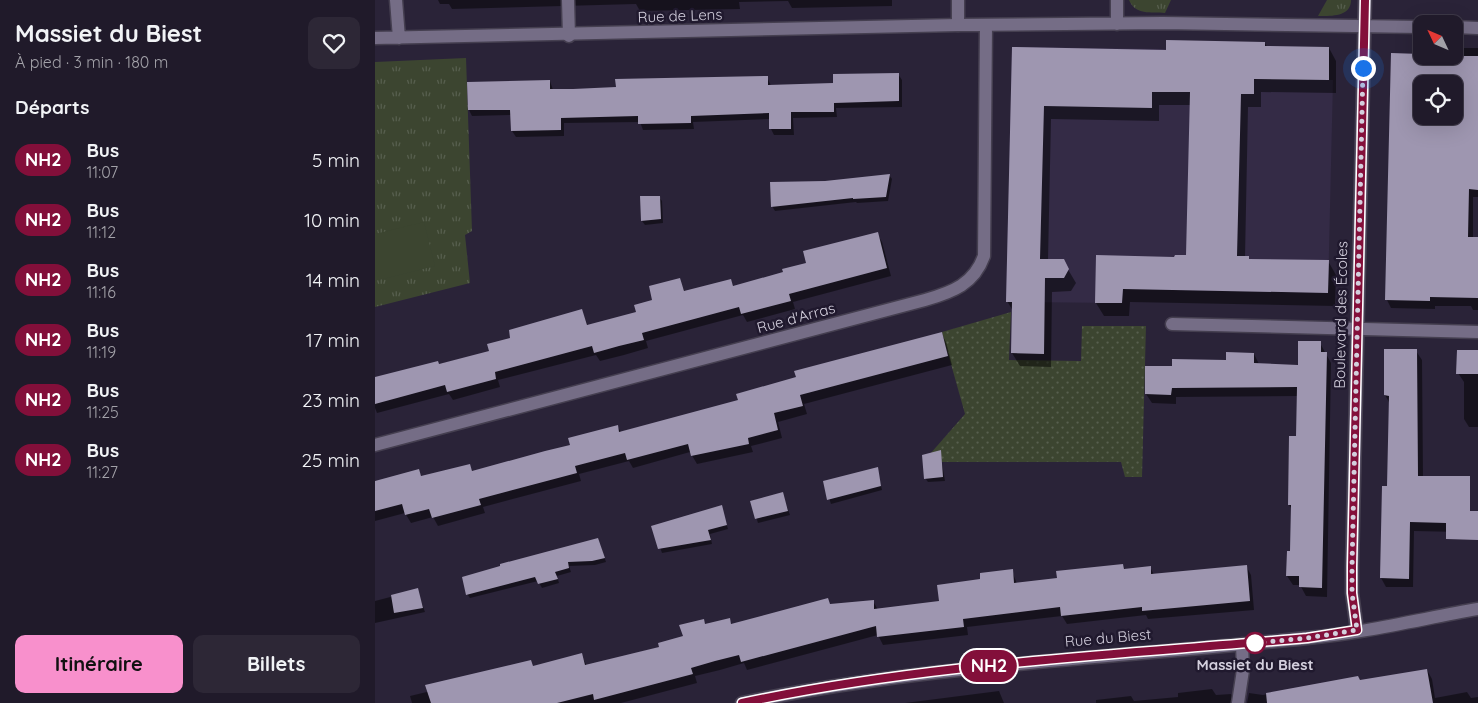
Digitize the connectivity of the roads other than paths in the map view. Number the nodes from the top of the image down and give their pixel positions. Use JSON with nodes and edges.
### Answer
{"nodes":[{"id":1,"x":396,"y":0,"type":"edge"},
{"id":2,"x":568,"y":0,"type":"edge"},
{"id":3,"x":958,"y":0,"type":"edge"},
{"id":4,"x":1117,"y":0,"type":"edge"},
{"id":5,"x":1365,"y":0,"type":"edge"},
{"id":6,"x":1117,"y":24,"type":"junction"},
{"id":7,"x":958,"y":25,"type":"junction"},
{"id":8,"x":986,"y":25,"type":"junction"},
{"id":9,"x":1364,"y":26,"type":"junction"},
{"id":10,"x":1413,"y":27,"type":"edge"},
{"id":11,"x":1463,"y":27,"type":"edge"},
{"id":12,"x":1478,"y":28,"type":"edge"},
{"id":13,"x":569,"y":36,"type":"junction"},
{"id":14,"x":375,"y":38,"type":"edge"},
{"id":15,"x":399,"y":38,"type":"junction"},
{"id":16,"x":1172,"y":324,"type":"dead end"},
{"id":17,"x":1357,"y":329,"type":"junction"},
{"id":18,"x":1478,"y":332,"type":"edge"},
{"id":19,"x":375,"y":445,"type":"edge"},
{"id":20,"x":1478,"y":609,"type":"edge"},
{"id":21,"x":1357,"y":630,"type":"junction"},
{"id":22,"x":1242,"y":644,"type":"junction"},
{"id":23,"x":742,"y":703,"type":"edge"},
{"id":24,"x":1238,"y":703,"type":"edge"}],
"edges":[{"from":1,"to":15,"type":"street"},
{"from":2,"to":13,"type":"street"},
{"from":3,"to":7,"type":"street"},
{"from":4,"to":6,"type":"street"},
{"from":5,"to":9,"type":"street","name":"Boulevard des Écoles"},
{"from":6,"to":8,"type":"street","name":"Rue de Lens"},
{"from":6,"to":9,"type":"street","name":"Rue de Lens"},
{"from":7,"to":8,"type":"street","name":"Rue de Lens"},
{"from":7,"to":13,"type":"street","name":"Rue de Lens"},
{"from":8,"to":19,"type":"street","name":"Rue d'Arras"},
{"from":9,"to":10,"type":"street","name":"Rue de Lens"},
{"from":9,"to":17,"type":"street","name":"Boulevard des Écoles"},
{"from":11,"to":12,"type":"street"},
{"from":13,"to":15,"type":"street","name":"Rue de Lens"},
{"from":14,"to":15,"type":"street","name":"Rue de Lens"},
{"from":16,"to":17,"type":"street"},
{"from":17,"to":18,"type":"street"},
{"from":17,"to":21,"type":"street","name":"Boulevard des Écoles"},
{"from":20,"to":21,"type":"street","name":"Rue du Biest"},
{"from":21,"to":22,"type":"street","name":"Rue du Biest"},
{"from":22,"to":23,"type":"street","name":"Rue du Biest"},
{"from":22,"to":24,"type":"street"}]}
